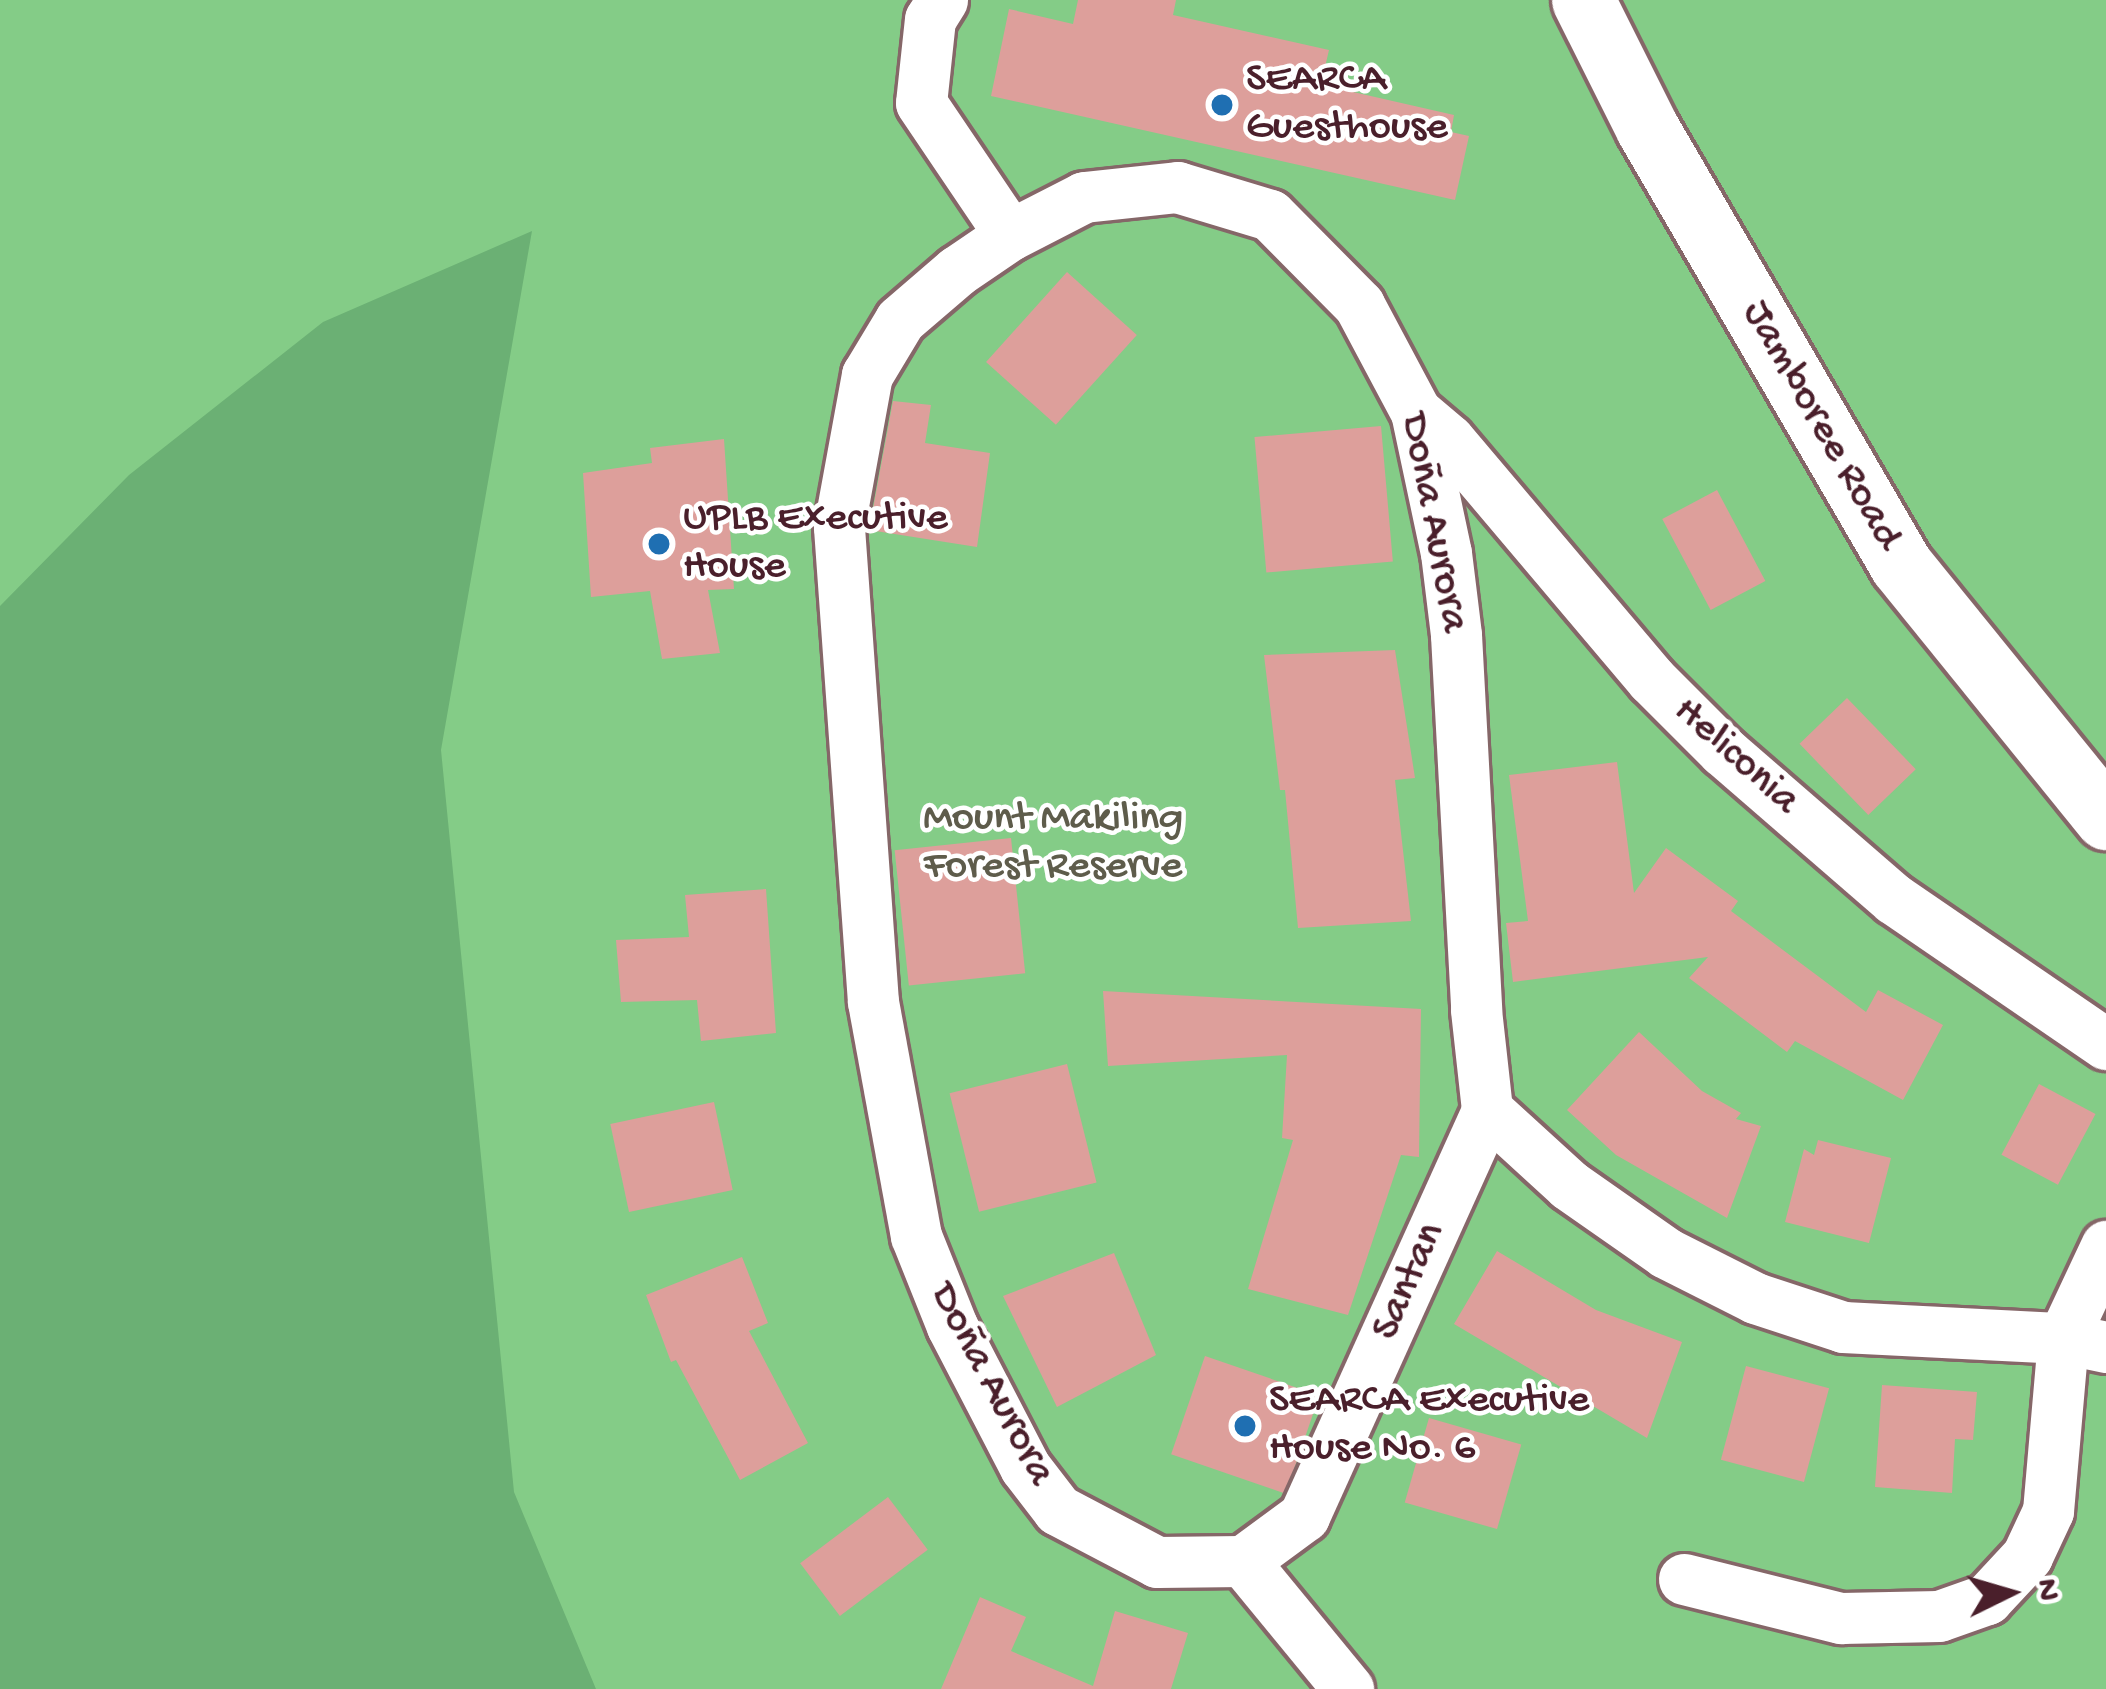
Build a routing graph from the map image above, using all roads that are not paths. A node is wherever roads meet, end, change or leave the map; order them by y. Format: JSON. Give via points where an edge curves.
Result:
{"nodes":[{"id":1,"x":942,"y":0,"type":"edge"},
{"id":2,"x":1583,"y":0,"type":"edge"},
{"id":3,"x":1010,"y":235,"type":"junction"},
{"id":4,"x":1416,"y":412,"type":"junction"},
{"id":5,"x":2106,"y":818,"type":"edge"},
{"id":6,"x":2106,"y":1044,"type":"edge"},
{"id":7,"x":1487,"y":1110,"type":"junction"},
{"id":8,"x":2106,"y":1246,"type":"edge"},
{"id":9,"x":2085,"y":1342,"type":"edge"},
{"id":10,"x":1243,"y":1561,"type":"junction"},
{"id":11,"x":1684,"y":1579,"type":"dead end"},
{"id":12,"x":1348,"y":1689,"type":"edge"}],
"edges":[{"from":1,"to":3,"type":"street","via":[[930,19],[921,104]]},
{"from":2,"to":5,"type":"main road","name":"Jamboree Road","via":[[1647,128],[1900,565]]},
{"from":3,"to":4,"type":"street","name":"Doña Aurora","via":[[1084,197],[1177,187],[1270,215],[1359,305]]},
{"from":3,"to":10,"type":"street","name":"Doña Aurora","via":[[900,320],[867,375],[839,527],[873,1002],[893,1118],[916,1236],[952,1326],[1024,1466],[1058,1510],[1157,1562]]},
{"from":4,"to":6,"type":"street","name":"Heliconia","via":[[1723,751],[1894,899]]},
{"from":4,"to":7,"type":"street","name":"Doña Aurora","via":[[1456,635]]},
{"from":7,"to":9,"type":"street","via":[[1569,1185],[1666,1253],[1755,1298],[1843,1327]]},
{"from":7,"to":10,"type":"street","name":"Santan","via":[[1304,1516]]},
{"from":8,"to":9,"type":"street"},
{"from":9,"to":11,"type":"street","via":[[2048,1511],[2027,1556],[1987,1599],[1939,1616],[1841,1618]]},
{"from":10,"to":12,"type":"street"}]}
